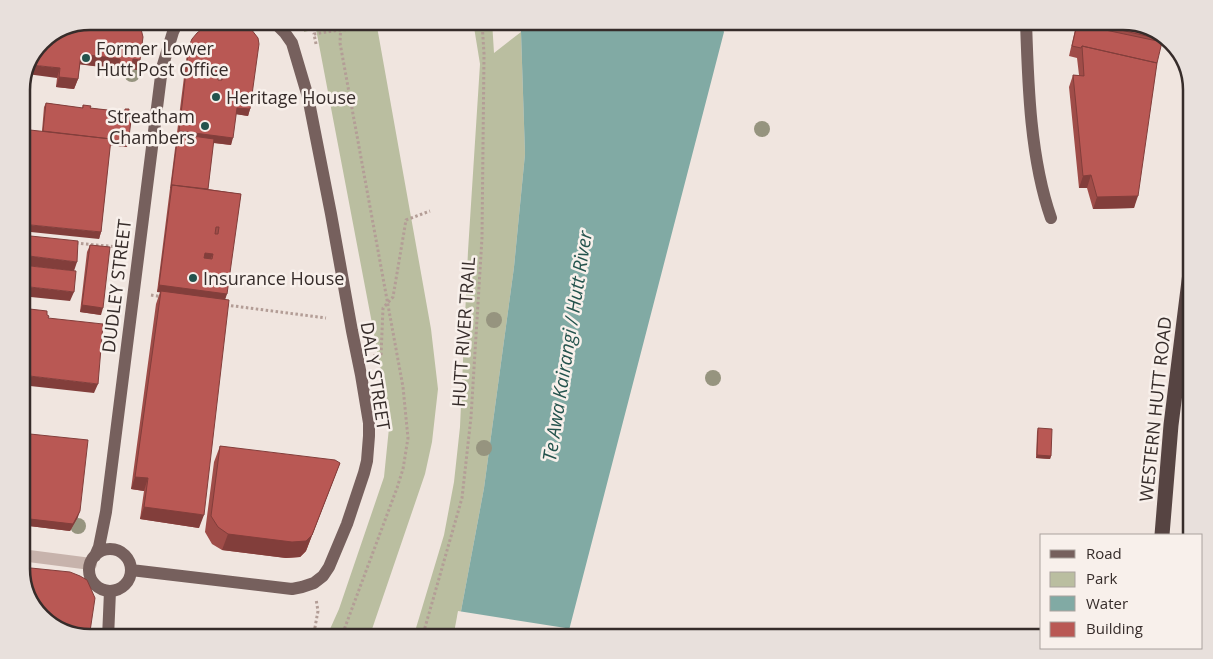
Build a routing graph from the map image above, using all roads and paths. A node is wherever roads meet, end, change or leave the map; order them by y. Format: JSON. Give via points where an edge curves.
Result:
{"nodes":[{"id":1,"x":174,"y":30,"type":"edge"},
{"id":2,"x":282,"y":30,"type":"edge"},
{"id":3,"x":340,"y":30,"type":"joint"},
{"id":4,"x":483,"y":30,"type":"edge"},
{"id":5,"x":1026,"y":30,"type":"edge"},
{"id":6,"x":316,"y":44,"type":"dead end"},
{"id":7,"x":430,"y":211,"type":"dead end"},
{"id":8,"x":1051,"y":218,"type":"dead end"},
{"id":9,"x":70,"y":242,"type":"edge"},
{"id":10,"x":118,"y":247,"type":"dead end"},
{"id":11,"x":151,"y":295,"type":"dead end"},
{"id":12,"x":170,"y":298,"type":"edge"},
{"id":13,"x":387,"y":303,"type":"junction"},
{"id":14,"x":219,"y":304,"type":"edge"},
{"id":15,"x":326,"y":318,"type":"dead end"},
{"id":16,"x":1183,"y":329,"type":"edge"},
{"id":17,"x":373,"y":348,"type":"dead end"},
{"id":18,"x":1162,"y":534,"type":"edge"},
{"id":19,"x":30,"y":556,"type":"edge"},
{"id":20,"x":93,"y":560,"type":"junction"},
{"id":21,"x":131,"y":570,"type":"junction"},
{"id":22,"x":110,"y":591,"type":"junction"},
{"id":23,"x":317,"y":619,"type":"dead end"},
{"id":24,"x":108,"y":629,"type":"edge"},
{"id":25,"x":315,"y":629,"type":"edge"},
{"id":26,"x":344,"y":629,"type":"edge"},
{"id":27,"x":425,"y":629,"type":"edge"}],
"edges":[{"from":1,"to":20,"type":"main road","name":"DUDLEY STREET","via":[[162,68],[106,512]]},
{"from":2,"to":21,"type":"main road","name":"DALY STREET","via":[[292,43],[310,106],[361,374],[369,423],[364,473],[329,567],[314,583],[302,588]]},
{"from":3,"to":6,"type":"path","via":[[314,34]]},
{"from":3,"to":13,"type":"path"},
{"from":4,"to":27,"type":"path","name":"HUTT RIVER TRAIL","via":[[482,238],[471,417],[462,498]]},
{"from":5,"to":8,"type":"main road","via":[[1035,148]]},
{"from":7,"to":13,"type":"path","via":[[406,220],[393,297]]},
{"from":9,"to":10,"type":"path"},
{"from":11,"to":12,"type":"path"},
{"from":13,"to":17,"type":"path","via":[[383,308],[381,356],[376,357]]},
{"from":13,"to":26,"type":"path","via":[[403,388],[408,438],[398,488]]},
{"from":14,"to":15,"type":"path"},
{"from":16,"to":18,"type":"highway","name":"WESTERN HUTT ROAD"},
{"from":19,"to":20,"type":"street"},
{"from":20,"to":21,"type":"main road","via":[[99,553],[116,550],[124,554]]},
{"from":20,"to":22,"type":"main road","via":[[90,574],[95,584]]},
{"from":21,"to":22,"type":"main road","via":[[125,585]]},
{"from":22,"to":24,"type":"main road"},
{"from":23,"to":25,"type":"path"}]}
